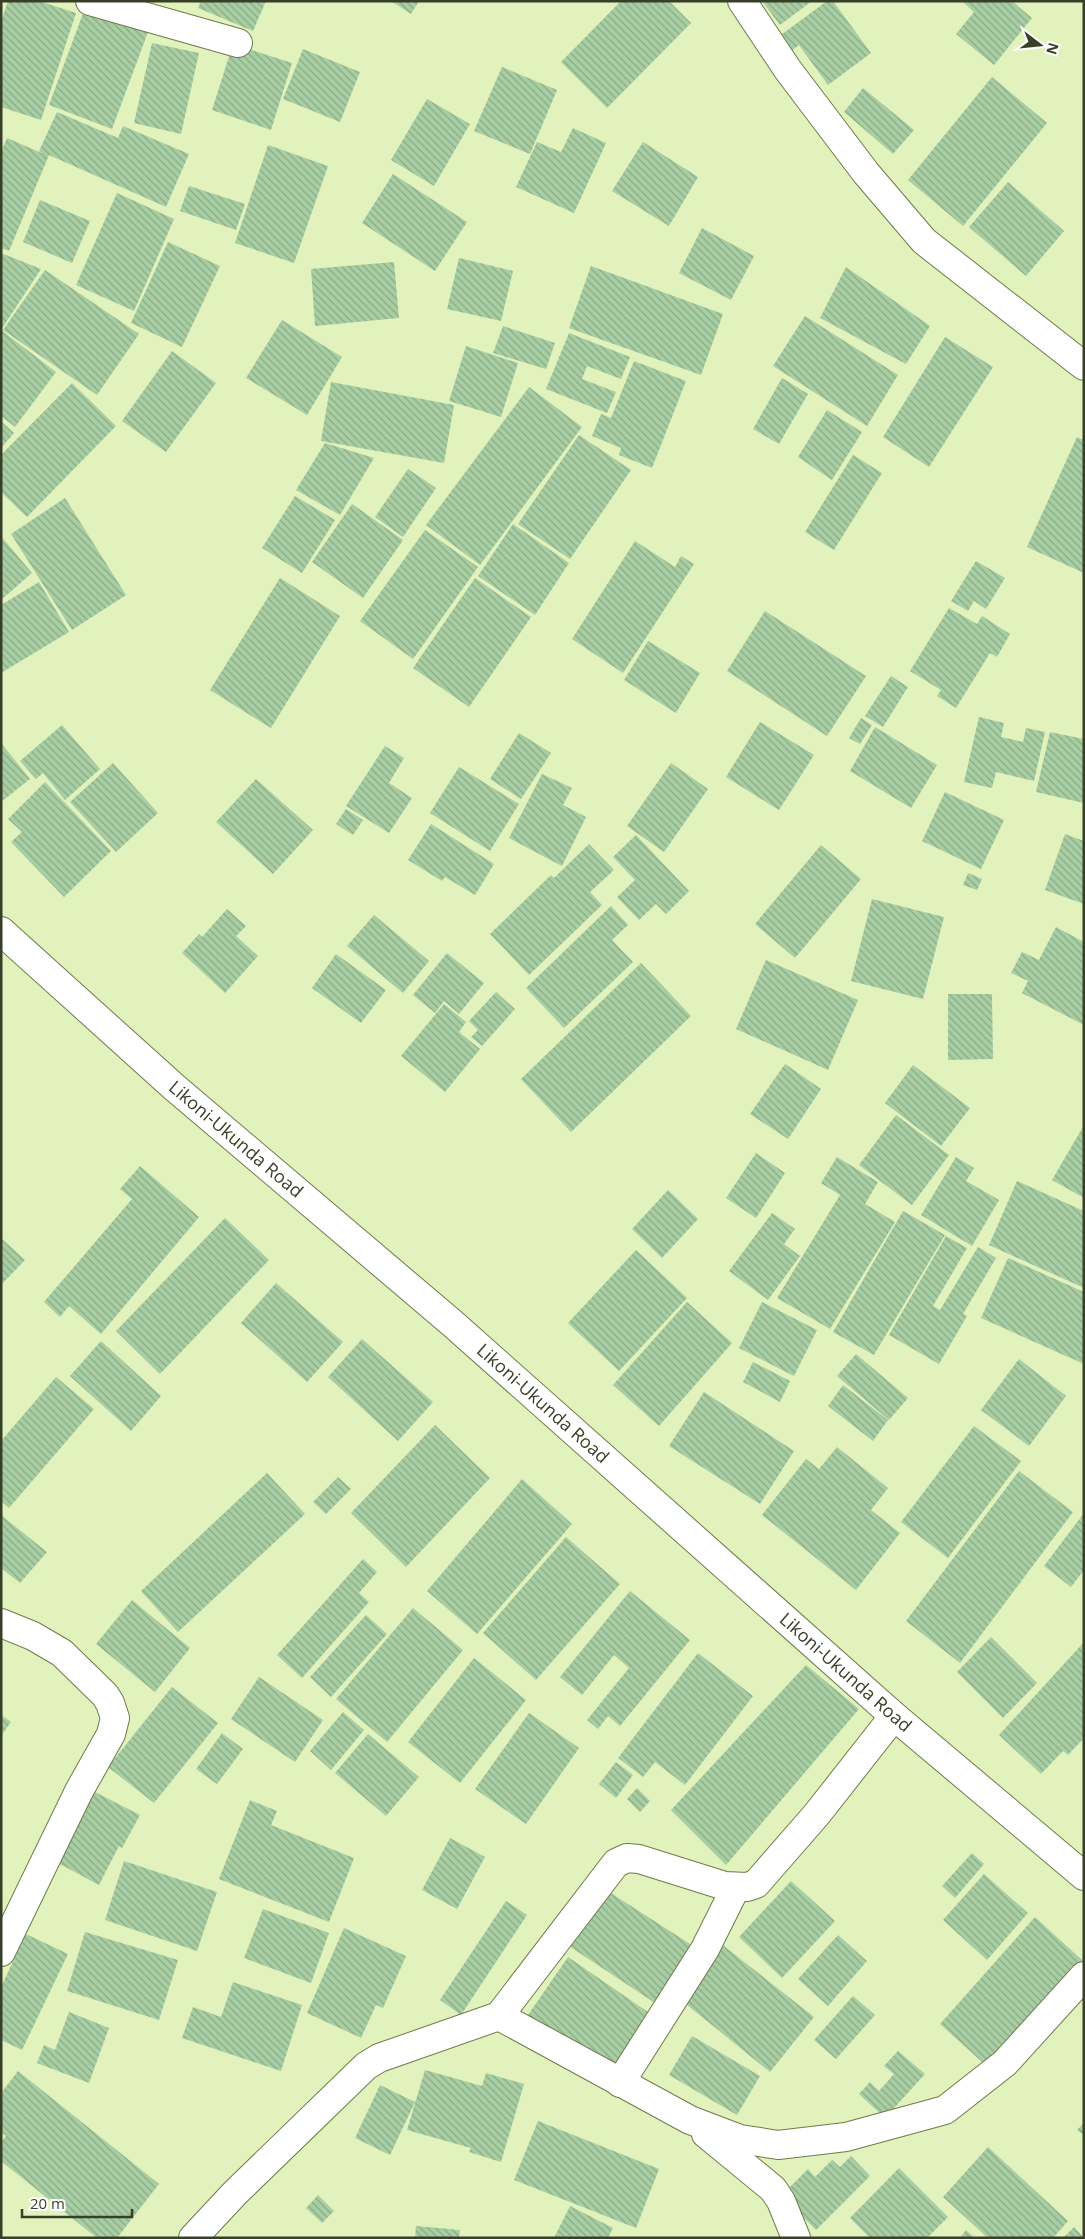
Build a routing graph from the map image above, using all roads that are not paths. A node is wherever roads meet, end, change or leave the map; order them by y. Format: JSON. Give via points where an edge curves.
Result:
{"nodes":[{"id":1,"x":90,"y":1,"type":"edge"},
{"id":2,"x":742,"y":1,"type":"edge"},
{"id":3,"x":238,"y":43,"type":"dead end"},
{"id":4,"x":1084,"y":366,"type":"edge"},
{"id":5,"x":1,"y":931,"type":"edge"},
{"id":6,"x":1,"y":1623,"type":"edge"},
{"id":7,"x":894,"y":1716,"type":"junction"},
{"id":8,"x":1084,"y":1876,"type":"edge"},
{"id":9,"x":736,"y":1887,"type":"junction"},
{"id":10,"x":1,"y":1952,"type":"edge"},
{"id":11,"x":1084,"y":1976,"type":"edge"},
{"id":12,"x":499,"y":2016,"type":"junction"},
{"id":13,"x":620,"y":2083,"type":"junction"},
{"id":14,"x":690,"y":2120,"type":"junction"},
{"id":15,"x":193,"y":2238,"type":"edge"},
{"id":16,"x":796,"y":2238,"type":"edge"}],
"edges":[{"from":1,"to":3,"type":"main road"},
{"from":2,"to":4,"type":"main road","via":[[788,70],[866,173],[924,241]]},
{"from":5,"to":7,"type":"main road","name":"Likoni-Ukunda Road","via":[[174,1087],[452,1323]]},
{"from":6,"to":10,"type":"main road","via":[[62,1653],[105,1695],[115,1718],[108,1742],[78,1791]]},
{"from":7,"to":8,"type":"main road","name":"Likoni-Ukunda Road"},
{"from":7,"to":9,"type":"main road","via":[[818,1814],[756,1884]]},
{"from":9,"to":12,"type":"main road","via":[[639,1859],[627,1858],[616,1863]]},
{"from":9,"to":13,"type":"main road","via":[[705,1949]]},
{"from":11,"to":14,"type":"main road","via":[[1005,2063],[945,2110],[846,2137],[778,2145],[740,2139]]},
{"from":12,"to":13,"type":"main road"},
{"from":12,"to":15,"type":"main road","via":[[379,2058],[366,2066]]},
{"from":13,"to":14,"type":"main road"},
{"from":14,"to":16,"type":"main road","via":[[773,2189]]}]}
